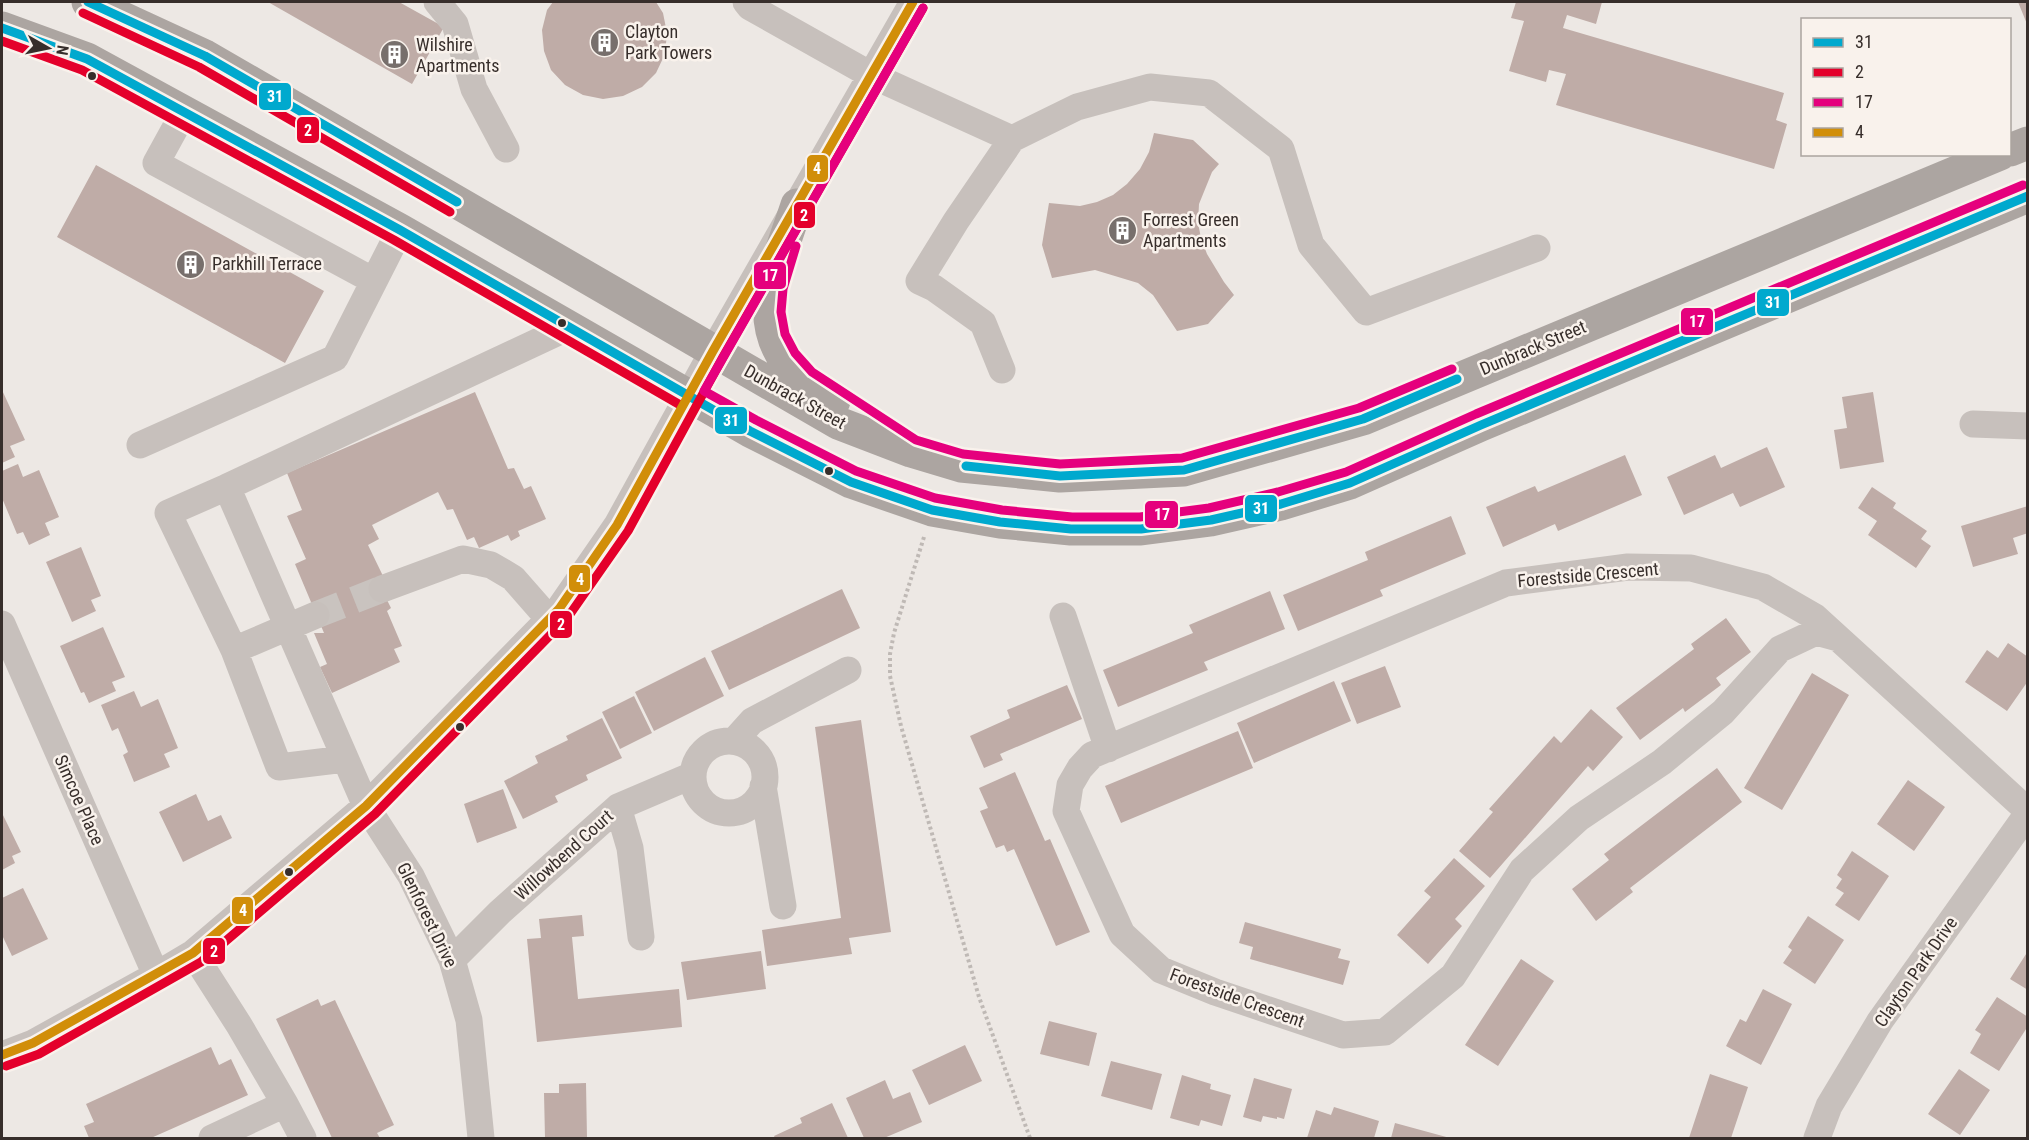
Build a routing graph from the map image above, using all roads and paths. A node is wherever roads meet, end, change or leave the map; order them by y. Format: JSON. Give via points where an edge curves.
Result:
{"nodes":[{"id":1,"x":88,"y":2,"type":"edge"},
{"id":2,"x":437,"y":2,"type":"edge"},
{"id":3,"x":746,"y":2,"type":"edge"},
{"id":4,"x":914,"y":2,"type":"edge"},
{"id":5,"x":2,"y":28,"type":"edge"},
{"id":6,"x":871,"y":75,"type":"junction"},
{"id":7,"x":184,"y":112,"type":"junction"},
{"id":8,"x":1012,"y":139,"type":"junction"},
{"id":9,"x":2028,"y":143,"type":"edge"},
{"id":10,"x":506,"y":149,"type":"dead end"},
{"id":11,"x":2011,"y":150,"type":"edge"},
{"id":12,"x":1995,"y":156,"type":"edge"},
{"id":13,"x":2028,"y":196,"type":"edge"},
{"id":14,"x":797,"y":205,"type":"junction"},
{"id":15,"x":400,"y":230,"type":"junction"},
{"id":16,"x":1537,"y":248,"type":"dead end"},
{"id":17,"x":374,"y":281,"type":"junction"},
{"id":18,"x":569,"y":327,"type":"junction"},
{"id":19,"x":713,"y":351,"type":"junction"},
{"id":20,"x":1002,"y":370,"type":"dead end"},
{"id":21,"x":688,"y":396,"type":"junction"},
{"id":22,"x":1973,"y":424,"type":"dead end"},
{"id":23,"x":2028,"y":426,"type":"edge"},
{"id":24,"x":140,"y":445,"type":"dead end"},
{"id":25,"x":911,"y":451,"type":"junction"},
{"id":26,"x":227,"y":487,"type":"junction"},
{"id":27,"x":932,"y":510,"type":"junction"},
{"id":28,"x":382,"y":589,"type":"tunnel mouth"},
{"id":29,"x":316,"y":615,"type":"tunnel mouth"},
{"id":30,"x":1063,"y":616,"type":"dead end"},
{"id":31,"x":549,"y":619,"type":"junction"},
{"id":32,"x":2,"y":624,"type":"edge"},
{"id":33,"x":288,"y":627,"type":"junction"},
{"id":34,"x":1838,"y":638,"type":"junction"},
{"id":35,"x":234,"y":650,"type":"junction"},
{"id":36,"x":848,"y":670,"type":"dead end"},
{"id":37,"x":734,"y":741,"type":"junction"},
{"id":38,"x":1108,"y":749,"type":"junction"},
{"id":39,"x":345,"y":759,"type":"junction"},
{"id":40,"x":693,"y":776,"type":"junction"},
{"id":41,"x":763,"y":786,"type":"junction"},
{"id":42,"x":366,"y":806,"type":"junction"},
{"id":43,"x":618,"y":807,"type":"junction"},
{"id":44,"x":2028,"y":812,"type":"edge"},
{"id":45,"x":783,"y":906,"type":"dead end"},
{"id":46,"x":641,"y":937,"type":"dead end"},
{"id":47,"x":193,"y":953,"type":"junction"},
{"id":48,"x":452,"y":960,"type":"junction"},
{"id":49,"x":156,"y":975,"type":"junction"},
{"id":50,"x":2,"y":1055,"type":"edge"},
{"id":51,"x":285,"y":1104,"type":"junction"},
{"id":52,"x":212,"y":1138,"type":"edge"},
{"id":53,"x":303,"y":1138,"type":"edge"},
{"id":54,"x":481,"y":1138,"type":"edge"},
{"id":55,"x":1030,"y":1138,"type":"edge"},
{"id":56,"x":1817,"y":1138,"type":"edge"}],
"edges":[{"from":1,"to":19,"type":"main road","name":"Dunbrack Street","via":[[205,56]]},
{"from":2,"to":10,"type":"street","via":[[455,24],[474,90]]},
{"from":3,"to":6,"type":"street"},
{"from":4,"to":6,"type":"street"},
{"from":5,"to":7,"type":"main road","via":[[87,59]]},
{"from":6,"to":8,"type":"street"},
{"from":6,"to":14,"type":"street"},
{"from":7,"to":15,"type":"main road"},
{"from":7,"to":17,"type":"street","via":[[156,163]]},
{"from":8,"to":16,"type":"street","via":[[1077,107],[1150,87],[1209,93],[1281,149],[1311,245],[1366,312]]},
{"from":8,"to":20,"type":"street","via":[[919,281],[983,322]]},
{"from":9,"to":11,"type":"main road"},
{"from":12,"to":25,"type":"main road","name":"Dunbrack Street","via":[[1362,419],[1184,470],[1059,476],[961,466]]},
{"from":13,"to":27,"type":"main road","via":[[1350,483],[1281,504],[1141,530],[1071,530]]},
{"from":14,"to":19,"type":"street"},
{"from":14,"to":25,"type":"main road","via":[[771,287],[769,313],[774,338],[785,360],[804,381]]},
{"from":15,"to":17,"type":"street"},
{"from":15,"to":18,"type":"main road"},
{"from":17,"to":24,"type":"street","via":[[335,358]]},
{"from":18,"to":21,"type":"main road"},
{"from":18,"to":26,"type":"street"},
{"from":19,"to":21,"type":"street"},
{"from":19,"to":25,"type":"main road","name":"Dunbrack Street","via":[[838,423]]},
{"from":21,"to":27,"type":"main road","via":[[851,482]]},
{"from":21,"to":31,"type":"street","via":[[617,525],[560,609]]},
{"from":22,"to":23,"type":"street"},
{"from":26,"to":33,"type":"street","name":"Glenforest Drive"},
{"from":26,"to":35,"type":"street","via":[[168,513]]},
{"from":27,"to":55,"type":"path","via":[[894,633],[890,675],[979,997]]},
{"from":28,"to":31,"type":"street","via":[[463,559],[491,565],[513,578]]},
{"from":29,"to":33,"type":"street"},
{"from":30,"to":38,"type":"street"},
{"from":31,"to":42,"type":"street"},
{"from":32,"to":49,"type":"street","name":"Simcoe Place"},
{"from":33,"to":35,"type":"street"},
{"from":33,"to":39,"type":"street","name":"Glenforest Drive"},
{"from":34,"to":38,"type":"street","name":"Forestside Crescent","via":[[1815,617],[1762,587],[1691,568],[1628,567],[1506,583]]},
{"from":34,"to":38,"type":"street","name":"Forestside Crescent","via":[[1816,632],[1780,649],[1723,712],[1662,762],[1579,818],[1522,870],[1453,976],[1385,1032],[1343,1035],[1215,993],[1161,970],[1122,934],[1066,811],[1070,785],[1080,768],[1092,755]]},
{"from":34,"to":44,"type":"street","name":"Forestside Crescent"},
{"from":35,"to":39,"type":"street","via":[[279,767]]},
{"from":36,"to":37,"type":"street","via":[[752,721]]},
{"from":37,"to":40,"type":"street","via":[[711,746],[699,759]]},
{"from":37,"to":41,"type":"street","via":[[746,745],[762,763]]},
{"from":39,"to":42,"type":"street","name":"Glenforest Drive"},
{"from":40,"to":41,"type":"street","via":[[700,798],[717,811],[729,813],[751,805]]},
{"from":40,"to":43,"type":"street","name":"Willowbend Court"},
{"from":41,"to":45,"type":"street"},
{"from":42,"to":47,"type":"street"},
{"from":42,"to":48,"type":"street","name":"Glenforest Drive","via":[[411,876]]},
{"from":43,"to":46,"type":"street","via":[[630,848]]},
{"from":43,"to":48,"type":"street","name":"Willowbend Court"},
{"from":44,"to":56,"type":"street","name":"Clayton Park Drive","via":[[1880,1021],[1829,1106]]},
{"from":47,"to":49,"type":"street"},
{"from":47,"to":51,"type":"street","via":[[240,1024]]},
{"from":48,"to":54,"type":"street","name":"Glenforest Drive","via":[[468,1020]]},
{"from":49,"to":50,"type":"street","via":[[33,1043]]},
{"from":51,"to":52,"type":"street"},
{"from":51,"to":53,"type":"street"}]}
